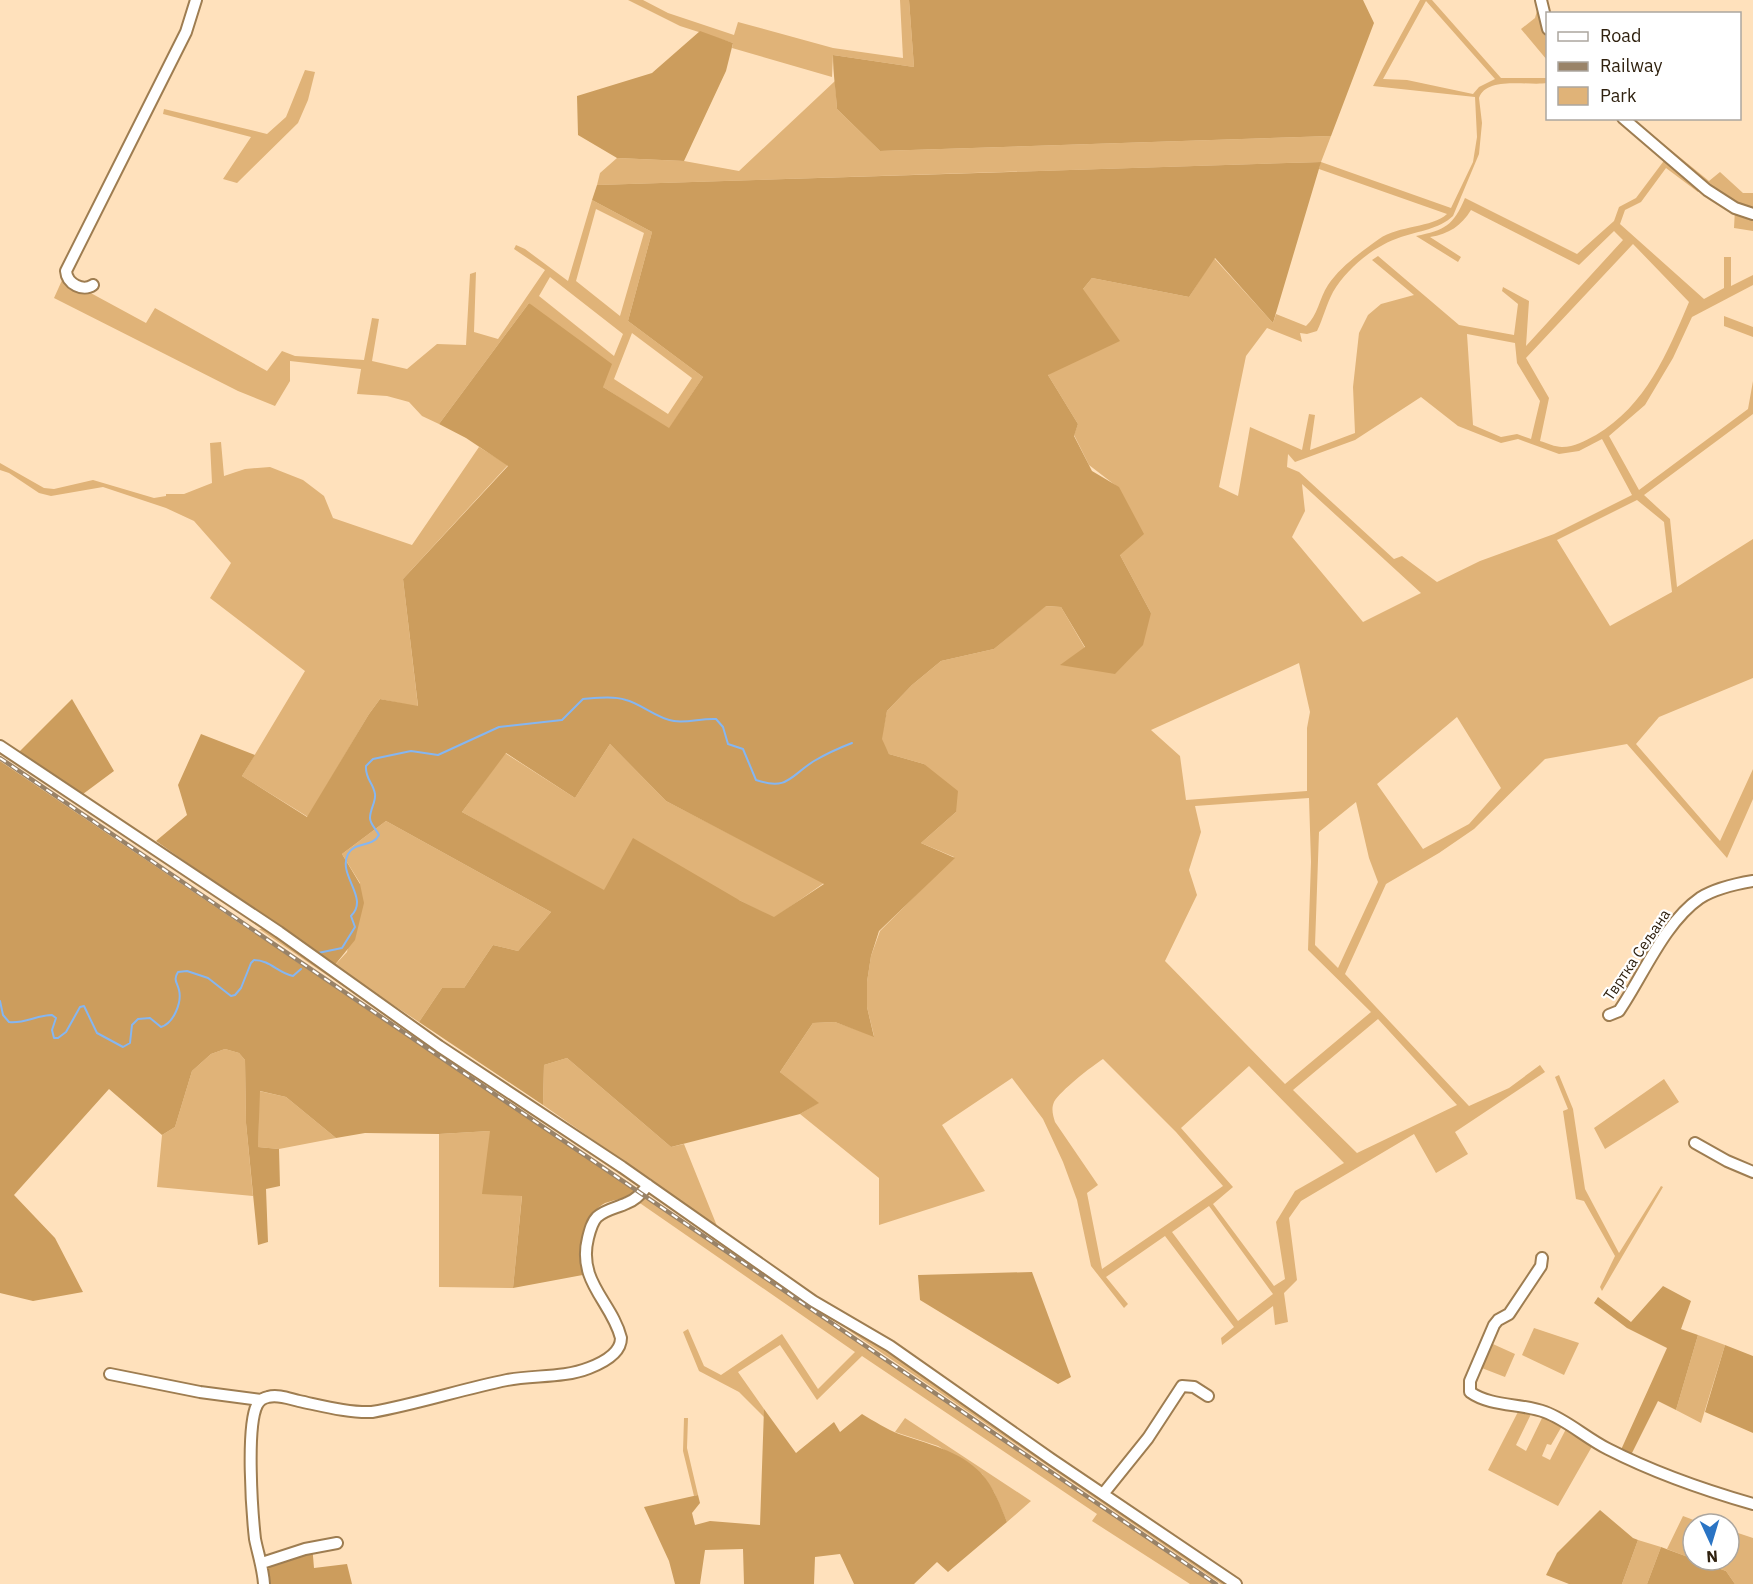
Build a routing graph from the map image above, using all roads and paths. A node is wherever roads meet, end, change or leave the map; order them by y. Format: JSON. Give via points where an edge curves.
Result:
{"nodes":[{"id":1,"x":196,"y":0,"type":"edge"},
{"id":2,"x":1541,"y":0,"type":"edge"},
{"id":3,"x":1546,"y":20,"type":"edge"},
{"id":4,"x":1625,"y":120,"type":"edge"},
{"id":5,"x":1753,"y":214,"type":"edge"},
{"id":6,"x":93,"y":285,"type":"dead end"},
{"id":7,"x":0,"y":746,"type":"edge"},
{"id":8,"x":1753,"y":881,"type":"edge"},
{"id":9,"x":1609,"y":1015,"type":"dead end"},
{"id":10,"x":1695,"y":1143,"type":"dead end"},
{"id":11,"x":1753,"y":1172,"type":"edge"},
{"id":12,"x":648,"y":1185,"type":"junction"},
{"id":13,"x":1542,"y":1258,"type":"dead end"},
{"id":14,"x":110,"y":1374,"type":"dead end"},
{"id":15,"x":1208,"y":1396,"type":"dead end"},
{"id":16,"x":261,"y":1400,"type":"junction"},
{"id":17,"x":1103,"y":1494,"type":"junction"},
{"id":18,"x":1753,"y":1504,"type":"edge"},
{"id":19,"x":338,"y":1543,"type":"dead end"},
{"id":20,"x":261,"y":1563,"type":"junction"},
{"id":21,"x":264,"y":1584,"type":"edge"},
{"id":22,"x":1236,"y":1584,"type":"edge"}],
"edges":[{"from":1,"to":6,"type":"street","via":[[186,32],[66,272],[70,282],[81,287]]},
{"from":2,"to":3,"type":"street"},
{"from":4,"to":5,"type":"street","via":[[1707,190],[1735,208]]},
{"from":7,"to":12,"type":"street"},
{"from":8,"to":9,"type":"street","name":"Твртка Сељана","via":[[1710,893],[1688,910],[1662,942],[1619,1011]]},
{"from":10,"to":11,"type":"street"},
{"from":12,"to":16,"type":"street","via":[[635,1200],[595,1219],[585,1248],[594,1287],[621,1338],[616,1352],[599,1364],[576,1372],[510,1380],[372,1412],[282,1397]]},
{"from":12,"to":17,"type":"street","via":[[813,1301],[890,1346]]},
{"from":13,"to":18,"type":"street","via":[[1541,1266],[1509,1314],[1494,1325],[1470,1381],[1470,1392],[1487,1400],[1546,1413],[1610,1450]]},
{"from":14,"to":16,"type":"street"},
{"from":15,"to":17,"type":"street","via":[[1194,1387],[1182,1386],[1148,1438]]},
{"from":16,"to":20,"type":"street","via":[[255,1410],[251,1446],[254,1528]]},
{"from":17,"to":22,"type":"street"},
{"from":19,"to":20,"type":"street"},
{"from":20,"to":21,"type":"street"}]}
